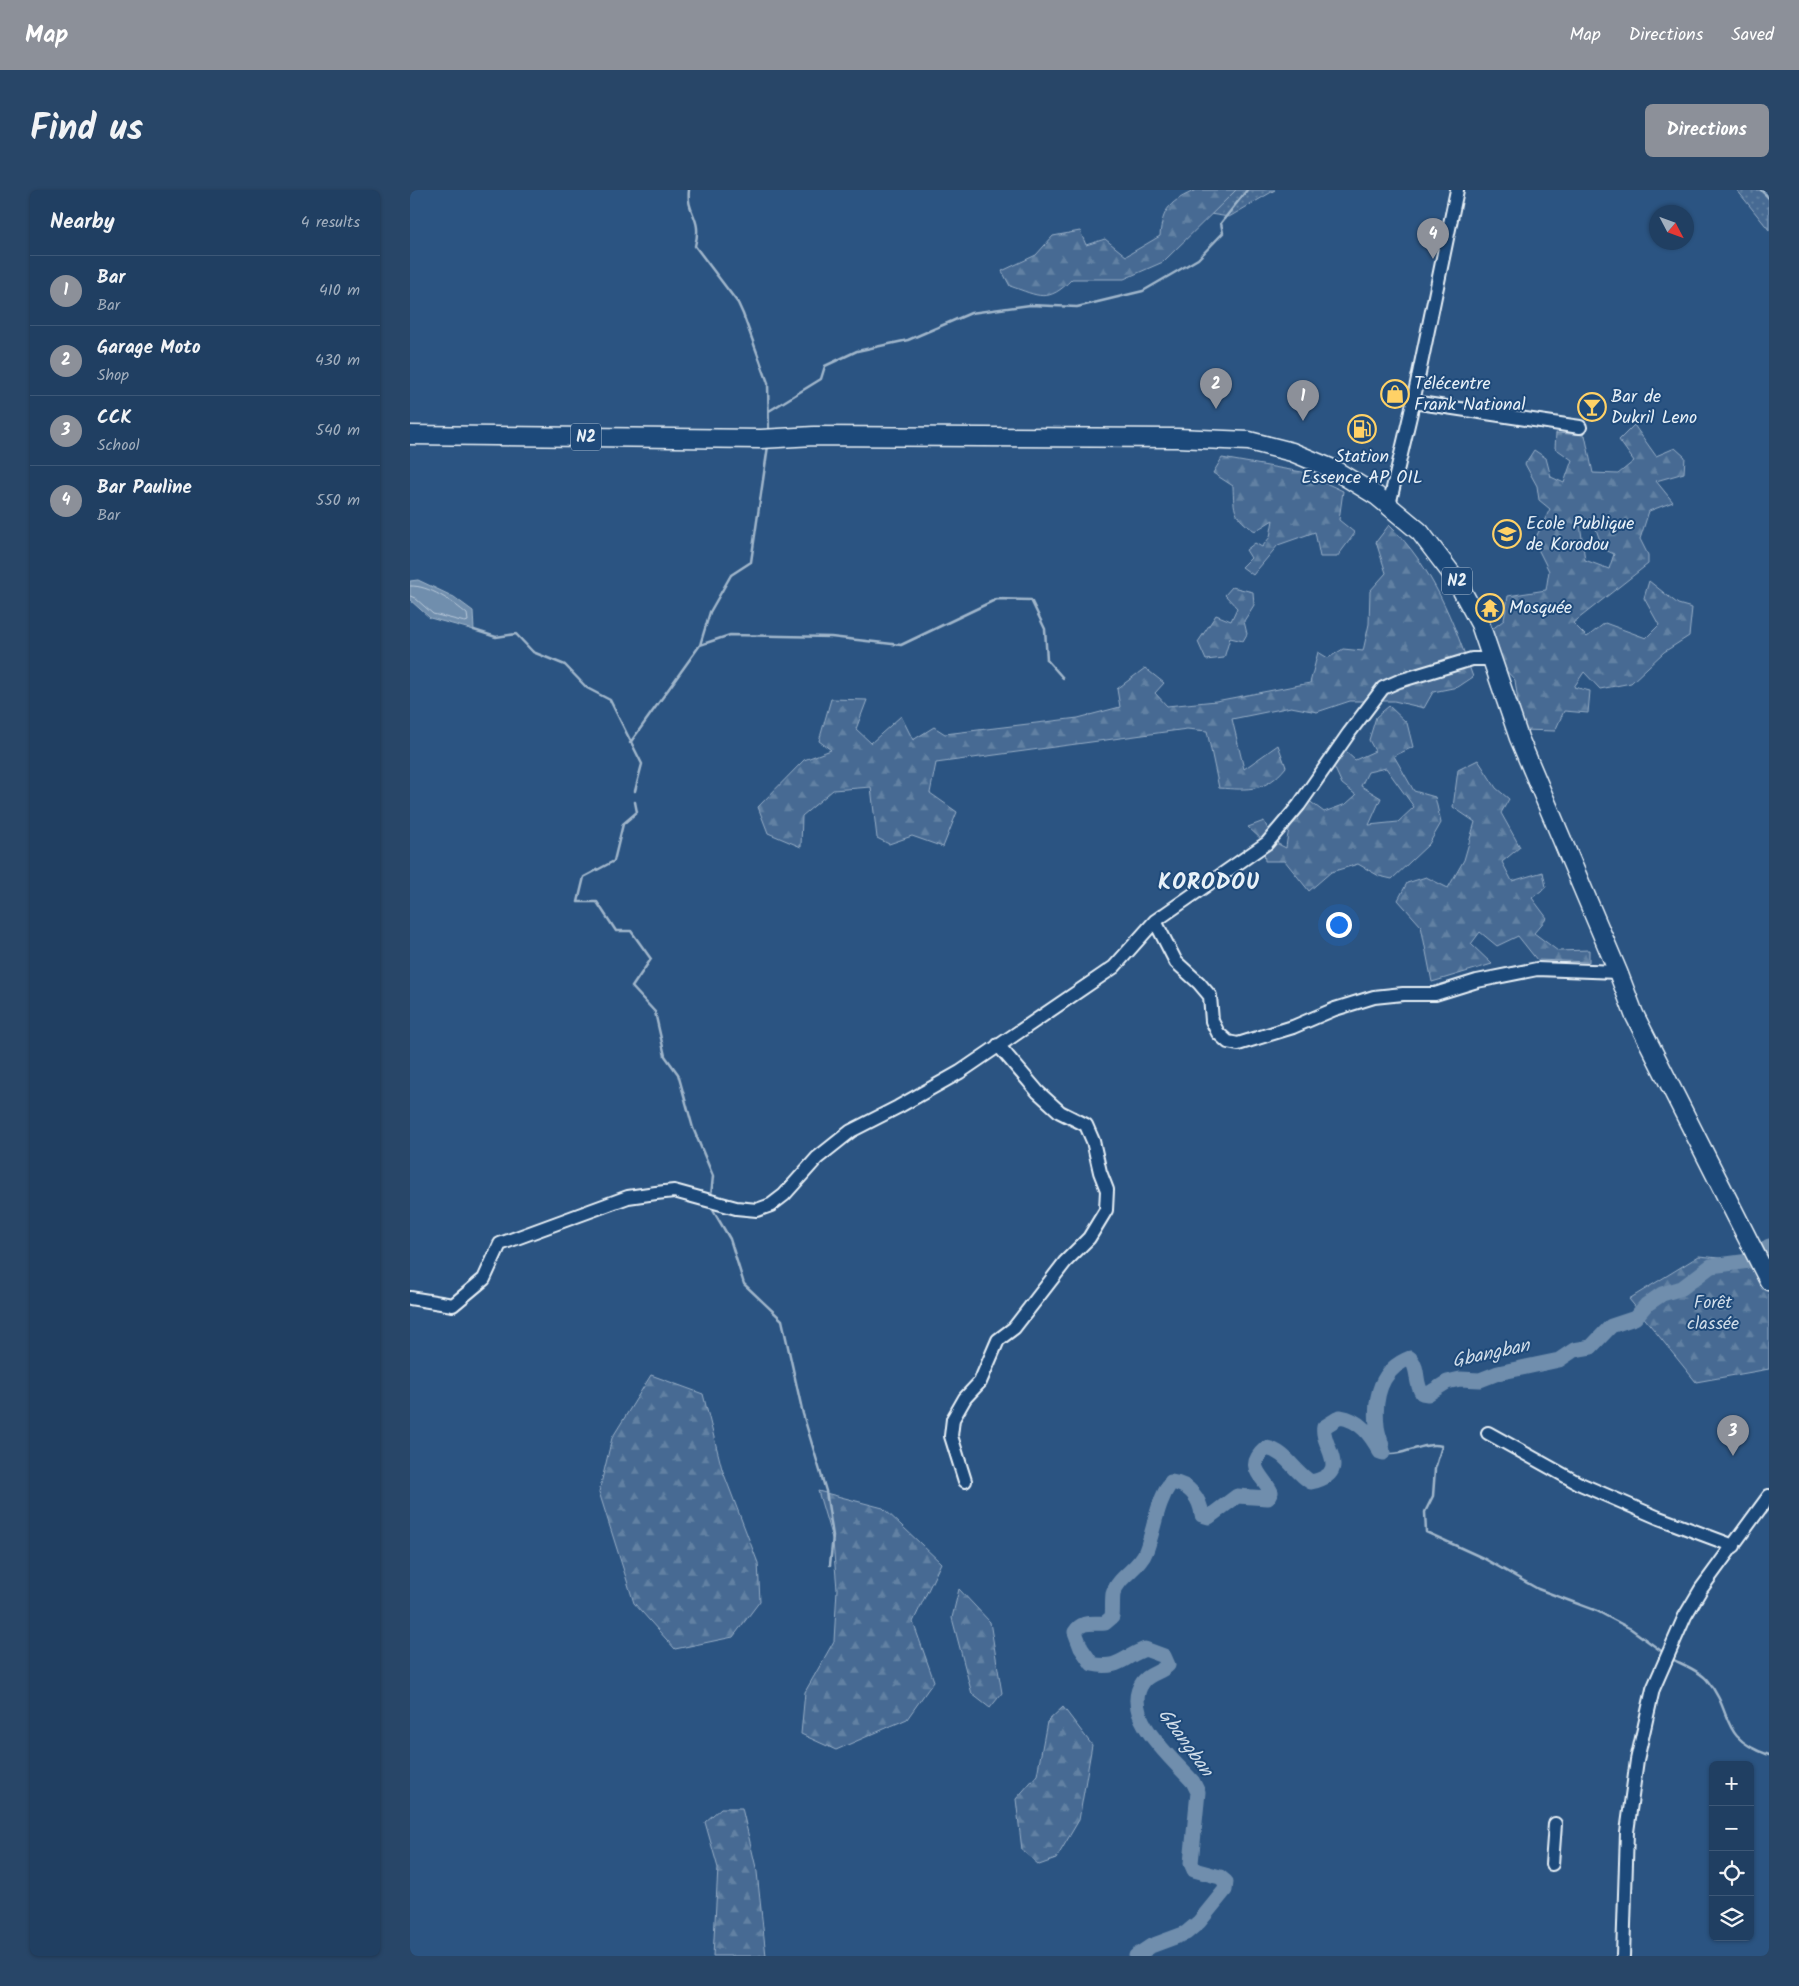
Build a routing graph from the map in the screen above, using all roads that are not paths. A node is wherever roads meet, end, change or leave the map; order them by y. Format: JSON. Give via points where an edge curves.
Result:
{"nodes":[{"id":1,"x":1456,"y":190,"type":"edge"},
{"id":2,"x":1412,"y":402,"type":"junction"},
{"id":3,"x":1580,"y":428,"type":"dead end"},
{"id":4,"x":410,"y":436,"type":"edge"},
{"id":5,"x":1389,"y":505,"type":"junction"},
{"id":6,"x":1492,"y":659,"type":"junction"},
{"id":7,"x":1155,"y":921,"type":"junction"},
{"id":8,"x":1618,"y":972,"type":"junction"},
{"id":9,"x":998,"y":1045,"type":"junction"},
{"id":10,"x":1766,"y":1274,"type":"edge"},
{"id":11,"x":410,"y":1298,"type":"edge"},
{"id":12,"x":1488,"y":1433,"type":"dead end"},
{"id":13,"x":965,"y":1481,"type":"dead end"},
{"id":14,"x":1769,"y":1496,"type":"edge"},
{"id":15,"x":1734,"y":1546,"type":"junction"},
{"id":16,"x":1555,"y":1824,"type":"dead end"},
{"id":17,"x":1552,"y":1864,"type":"dead end"},
{"id":18,"x":1623,"y":1956,"type":"edge"}],
"edges":[{"from":1,"to":2,"type":"street"},
{"from":2,"to":3,"type":"street"},
{"from":2,"to":5,"type":"street"},
{"from":4,"to":5,"type":"highway","number":"N2","via":[[1177,438],[1249,441],[1292,452],[1332,469]]},
{"from":5,"to":6,"type":"highway","number":"N2","via":[[1420,532],[1455,578],[1480,624]]},
{"from":6,"to":7,"type":"street","via":[[1472,659],[1383,688],[1300,805],[1267,843]]},
{"from":6,"to":8,"type":"highway","number":"N2","via":[[1519,738]]},
{"from":7,"to":8,"type":"street","via":[[1176,962],[1210,996],[1212,1021],[1218,1033],[1228,1042],[1238,1044],[1374,997],[1435,994],[1477,981],[1537,969]]},
{"from":7,"to":9,"type":"street","via":[[1114,967]]},
{"from":8,"to":10,"type":"highway","number":"N2","via":[[1634,1014]]},
{"from":9,"to":11,"type":"street","via":[[960,1072],[851,1131],[817,1158],[771,1205],[757,1210],[736,1208],[674,1191],[628,1197],[500,1244],[484,1279],[453,1305]]},
{"from":9,"to":13,"type":"street","via":[[1038,1092],[1060,1112],[1086,1125],[1107,1190],[1106,1210],[1089,1238],[1065,1262],[1014,1328],[998,1340],[980,1382],[953,1419],[951,1436]]},
{"from":12,"to":15,"type":"street","via":[[1578,1483]]},
{"from":14,"to":15,"type":"street"},
{"from":15,"to":18,"type":"street","via":[[1689,1609],[1654,1689],[1637,1760],[1627,1832]]},
{"from":16,"to":17,"type":"street"}]}
